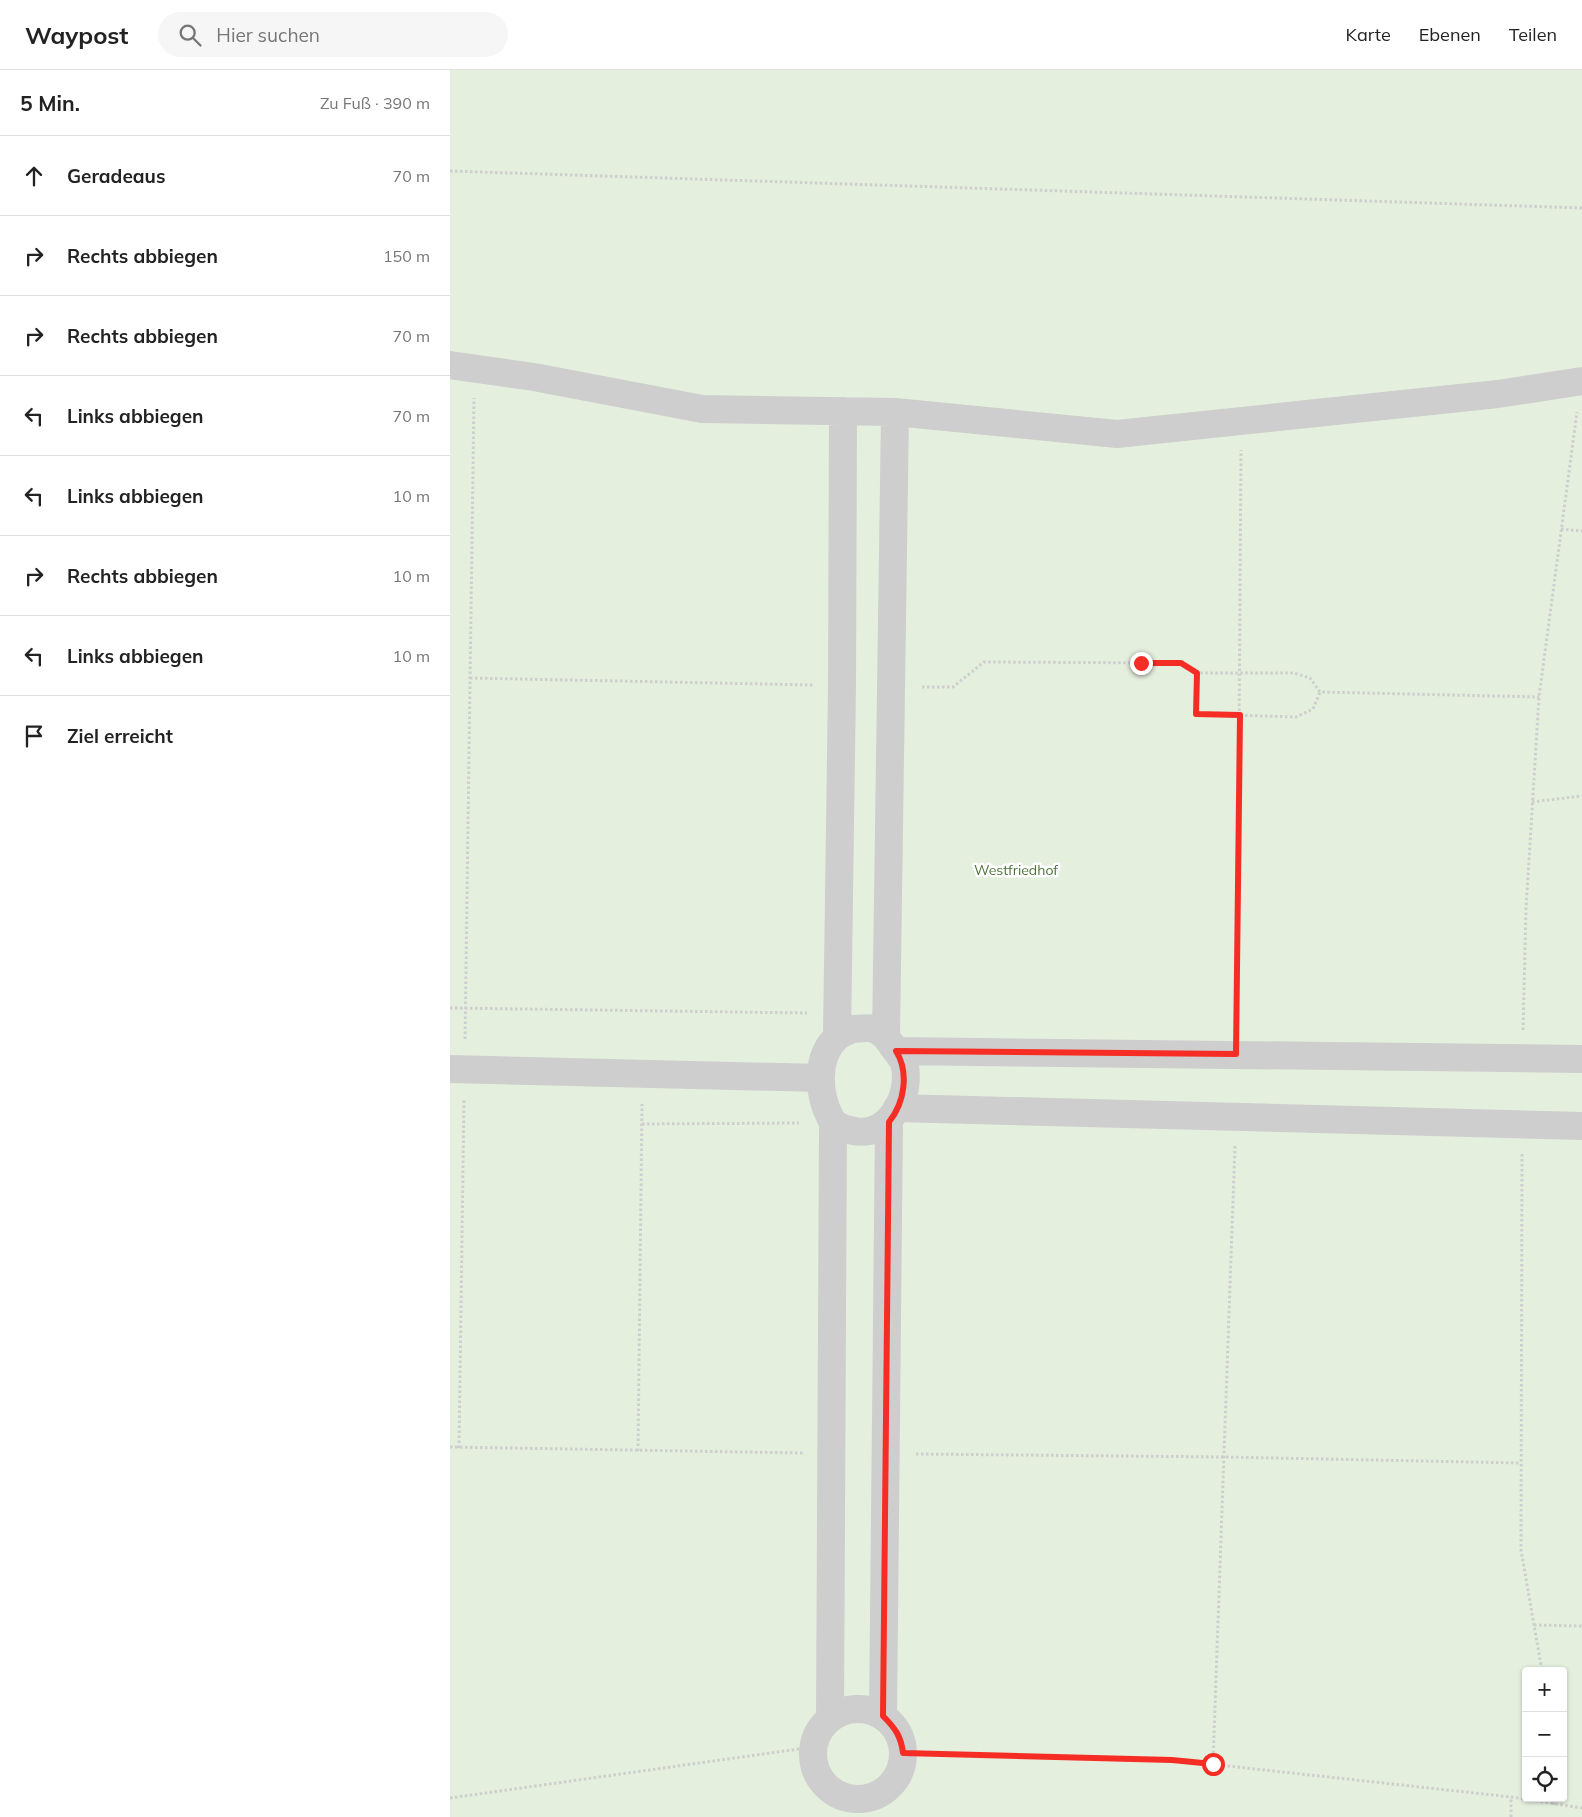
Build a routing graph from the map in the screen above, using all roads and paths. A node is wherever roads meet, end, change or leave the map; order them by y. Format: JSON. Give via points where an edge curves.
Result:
{"nodes":[{"id":1,"x":450,"y":171,"type":"edge"},
{"id":2,"x":1582,"y":208,"type":"edge"},
{"id":3,"x":462,"y":367,"type":"edge"},
{"id":4,"x":1581,"y":381,"type":"edge"},
{"id":5,"x":843,"y":411,"type":"junction"},
{"id":6,"x":895,"y":412,"type":"junction"},
{"id":7,"x":1241,"y":422,"type":"junction"},
{"id":8,"x":1561,"y":529,"type":"junction"},
{"id":9,"x":1582,"y":531,"type":"edge"},
{"id":10,"x":1241,"y":672,"type":"junction"},
{"id":11,"x":1197,"y":673,"type":"junction"},
{"id":12,"x":470,"y":678,"type":"junction"},
{"id":13,"x":842,"y":686,"type":"junction"},
{"id":14,"x":953,"y":687,"type":"dead end"},
{"id":15,"x":1320,"y":692,"type":"junction"},
{"id":16,"x":1539,"y":697,"type":"junction"},
{"id":17,"x":1240,"y":715,"type":"junction"},
{"id":18,"x":1582,"y":796,"type":"edge"},
{"id":19,"x":1532,"y":802,"type":"junction"},
{"id":20,"x":450,"y":1008,"type":"edge"},
{"id":21,"x":465,"y":1008,"type":"junction"},
{"id":22,"x":838,"y":1025,"type":"junction"},
{"id":23,"x":891,"y":1044,"type":"junction"},
{"id":24,"x":1236,"y":1054,"type":"junction"},
{"id":25,"x":1522,"y":1058,"type":"junction"},
{"id":26,"x":1582,"y":1059,"type":"edge"},
{"id":27,"x":457,"y":1069,"type":"edge"},
{"id":28,"x":642,"y":1073,"type":"junction"},
{"id":29,"x":820,"y":1078,"type":"junction"},
{"id":30,"x":893,"y":1115,"type":"junction"},
{"id":31,"x":1236,"y":1117,"type":"junction"},
{"id":32,"x":833,"y":1123,"type":"junction"},
{"id":33,"x":642,"y":1124,"type":"junction"},
{"id":34,"x":1522,"y":1126,"type":"junction"},
{"id":35,"x":1582,"y":1126,"type":"edge"},
{"id":36,"x":450,"y":1447,"type":"edge"},
{"id":37,"x":459,"y":1448,"type":"junction"},
{"id":38,"x":638,"y":1451,"type":"junction"},
{"id":39,"x":832,"y":1453,"type":"junction"},
{"id":40,"x":885,"y":1454,"type":"junction"},
{"id":41,"x":1224,"y":1457,"type":"junction"},
{"id":42,"x":1521,"y":1463,"type":"junction"},
{"id":43,"x":1534,"y":1625,"type":"junction"},
{"id":44,"x":1582,"y":1626,"type":"edge"},
{"id":45,"x":1541,"y":1667,"type":"edge"},
{"id":46,"x":883,"y":1716,"type":"junction"},
{"id":47,"x":830,"y":1718,"type":"junction"},
{"id":48,"x":813,"y":1746,"type":"junction"},
{"id":49,"x":903,"y":1753,"type":"junction"},
{"id":50,"x":1213,"y":1764,"type":"junction"},
{"id":51,"x":1511,"y":1797,"type":"junction"},
{"id":52,"x":450,"y":1798,"type":"edge"},
{"id":53,"x":1554,"y":1802,"type":"edge"},
{"id":54,"x":1554,"y":1805,"type":"junction"},
{"id":55,"x":858,"y":1808,"type":"edge"},
{"id":56,"x":1582,"y":1808,"type":"edge"},
{"id":57,"x":1511,"y":1817,"type":"edge"}],
"edges":[{"from":1,"to":2,"type":"path"},
{"from":3,"to":5,"type":"street","via":[[702,409]]},
{"from":3,"to":12,"type":"path"},
{"from":4,"to":7,"type":"street","via":[[1498,394]]},
{"from":4,"to":8,"type":"path"},
{"from":5,"to":6,"type":"street"},
{"from":5,"to":13,"type":"street"},
{"from":6,"to":7,"type":"street","via":[[1116,434]]},
{"from":6,"to":23,"type":"street"},
{"from":7,"to":10,"type":"path"},
{"from":8,"to":9,"type":"path"},
{"from":8,"to":16,"type":"path"},
{"from":10,"to":11,"type":"path"},
{"from":10,"to":15,"type":"path","via":[[1294,673],[1310,678]]},
{"from":10,"to":17,"type":"path"},
{"from":11,"to":14,"type":"path","via":[[1181,663],[984,662]]},
{"from":11,"to":17,"type":"path","via":[[1196,714]]},
{"from":12,"to":13,"type":"path"},
{"from":12,"to":21,"type":"path"},
{"from":13,"to":22,"type":"street"},
{"from":15,"to":16,"type":"path"},
{"from":15,"to":17,"type":"path","via":[[1313,709],[1296,717]]},
{"from":16,"to":19,"type":"path"},
{"from":17,"to":24,"type":"path"},
{"from":18,"to":19,"type":"path"},
{"from":19,"to":25,"type":"path"},
{"from":20,"to":21,"type":"path"},
{"from":21,"to":22,"type":"path"},
{"from":21,"to":27,"type":"path"},
{"from":22,"to":23,"type":"street","via":[[851,1030],[873,1029]]},
{"from":22,"to":29,"type":"street","via":[[824,1057]]},
{"from":23,"to":24,"type":"street"},
{"from":23,"to":30,"type":"street","via":[[904,1063],[904,1080]]},
{"from":24,"to":25,"type":"street"},
{"from":25,"to":26,"type":"street"},
{"from":27,"to":28,"type":"street"},
{"from":27,"to":37,"type":"path"},
{"from":28,"to":29,"type":"street"},
{"from":28,"to":33,"type":"path"},
{"from":29,"to":32,"type":"street","via":[[826,1109]]},
{"from":30,"to":31,"type":"street"},
{"from":30,"to":32,"type":"street","via":[[866,1134]]},
{"from":30,"to":40,"type":"street"},
{"from":31,"to":34,"type":"street"},
{"from":31,"to":41,"type":"path"},
{"from":32,"to":33,"type":"path"},
{"from":32,"to":39,"type":"street"},
{"from":33,"to":38,"type":"path"},
{"from":34,"to":35,"type":"street"},
{"from":34,"to":42,"type":"path"},
{"from":36,"to":37,"type":"path"},
{"from":37,"to":38,"type":"path"},
{"from":38,"to":39,"type":"path"},
{"from":39,"to":47,"type":"street"},
{"from":40,"to":41,"type":"path"},
{"from":40,"to":46,"type":"street"},
{"from":41,"to":42,"type":"path"},
{"from":41,"to":50,"type":"path"},
{"from":42,"to":43,"type":"path","via":[[1521,1550]]},
{"from":43,"to":44,"type":"path"},
{"from":43,"to":45,"type":"path"},
{"from":46,"to":47,"type":"street","via":[[860,1709],[844,1710]]},
{"from":46,"to":49,"type":"street","via":[[895,1728]]},
{"from":47,"to":48,"type":"street","via":[[818,1732]]},
{"from":48,"to":52,"type":"path"},
{"from":48,"to":55,"type":"street","via":[[813,1762],[821,1781]]},
{"from":49,"to":50,"type":"path","via":[[1172,1760]]},
{"from":49,"to":55,"type":"street","via":[[901,1768],[893,1782]]},
{"from":50,"to":51,"type":"path"},
{"from":51,"to":54,"type":"path"},
{"from":51,"to":57,"type":"path"},
{"from":53,"to":54,"type":"path"},
{"from":54,"to":56,"type":"path"}]}
